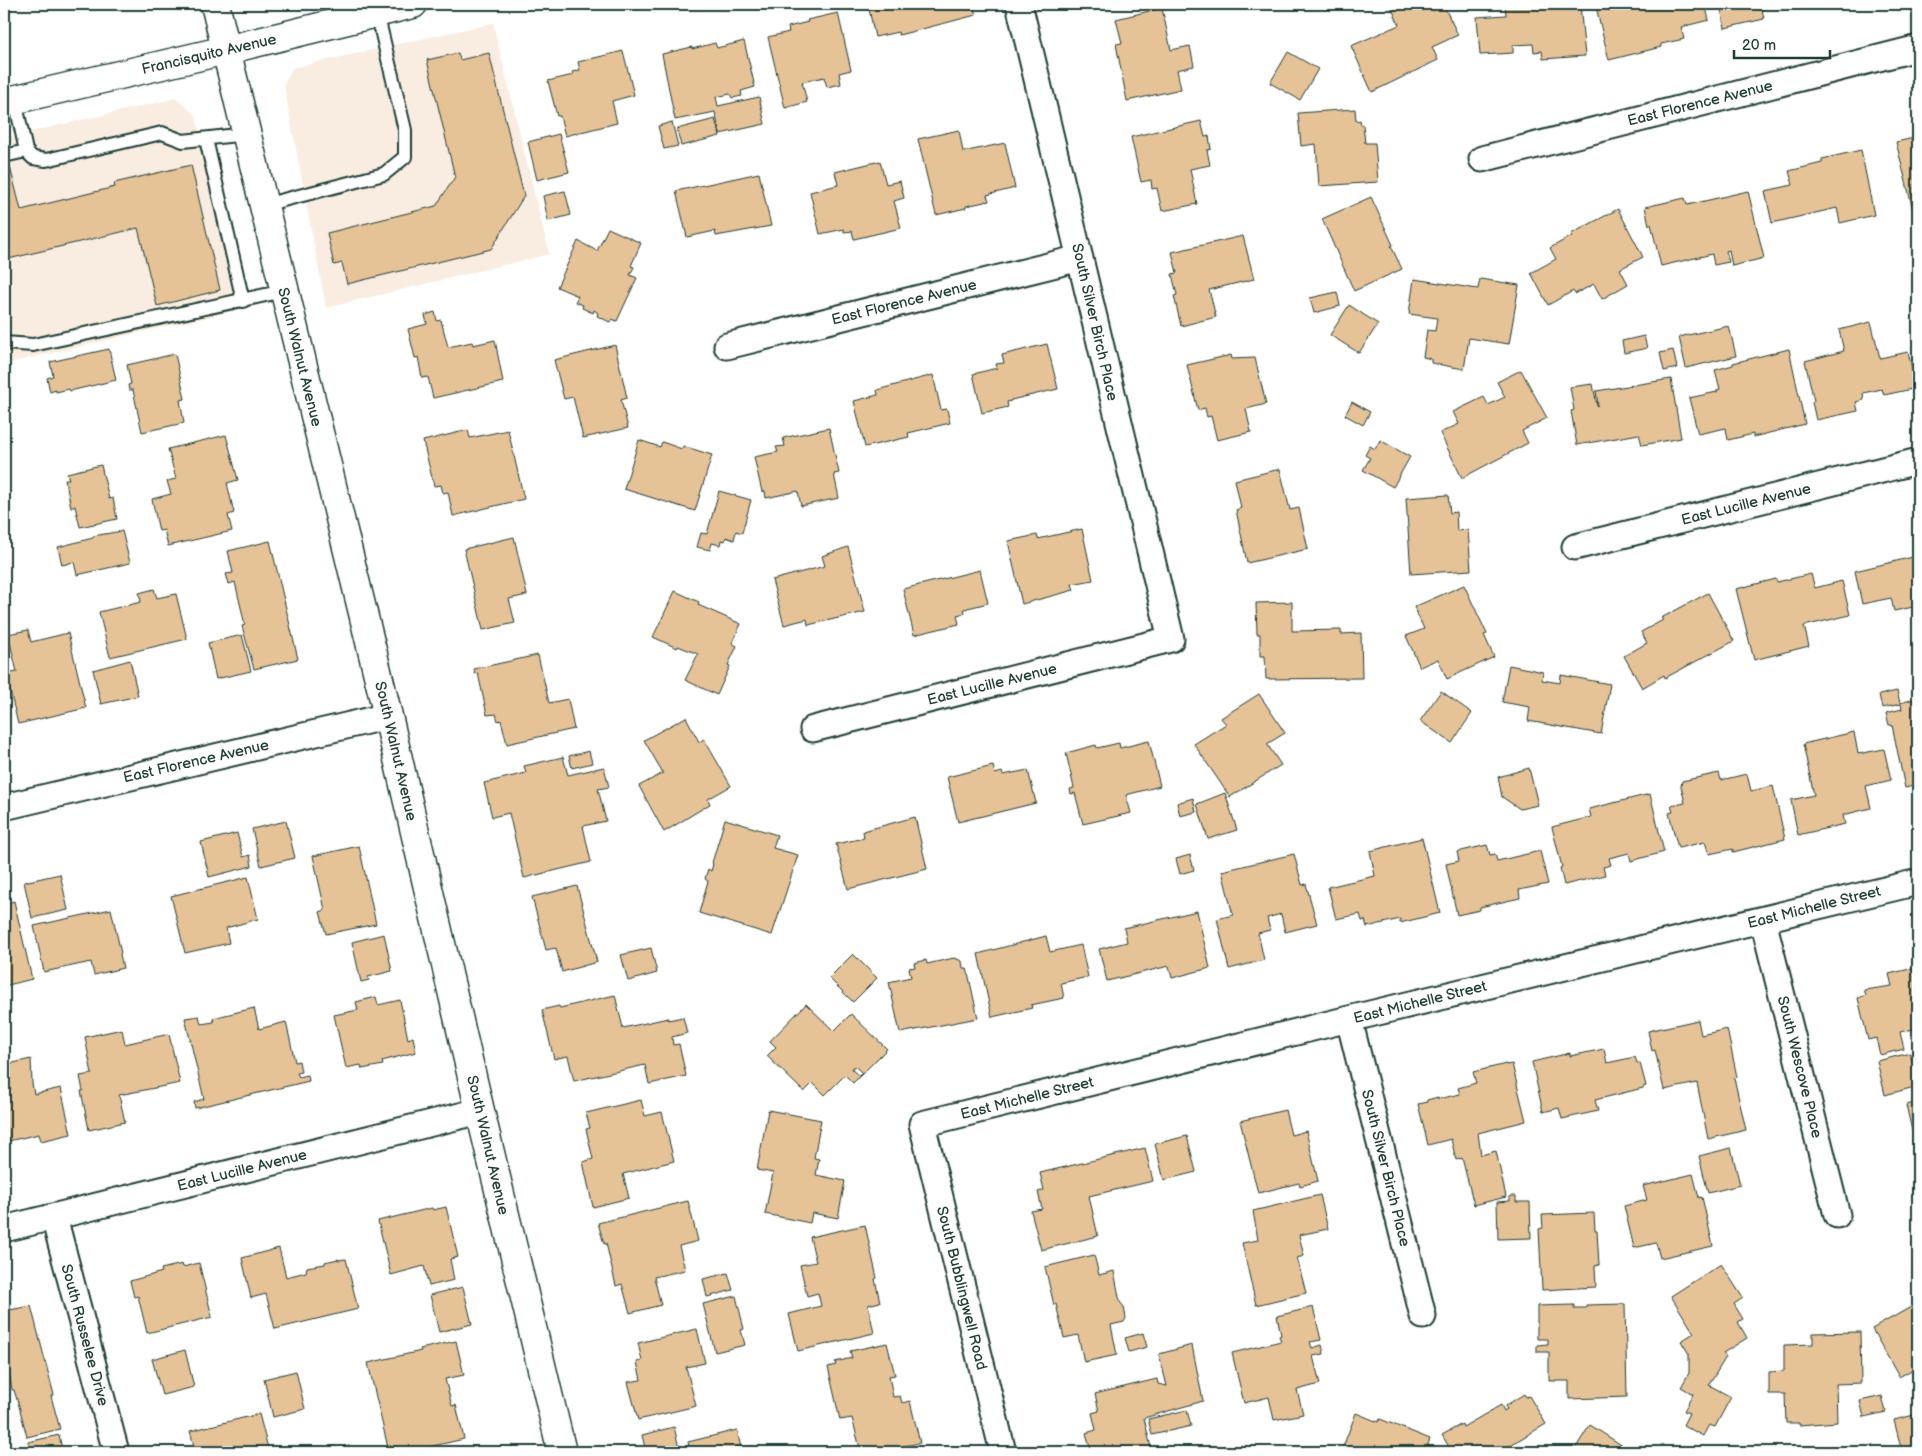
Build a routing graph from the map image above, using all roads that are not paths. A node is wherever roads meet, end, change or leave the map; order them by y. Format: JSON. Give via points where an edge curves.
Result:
{"nodes":[{"id":1,"x":216,"y":4,"type":"edge"},
{"id":2,"x":413,"y":4,"type":"edge"},
{"id":3,"x":1019,"y":4,"type":"edge"},
{"id":4,"x":377,"y":13,"type":"junction"},
{"id":5,"x":1918,"y":48,"type":"edge"},
{"id":6,"x":226,"y":50,"type":"junction"},
{"id":7,"x":9,"y":101,"type":"edge"},
{"id":8,"x":246,"y":134,"type":"junction"},
{"id":9,"x":206,"y":139,"type":"junction"},
{"id":10,"x":26,"y":151,"type":"junction"},
{"id":11,"x":4,"y":156,"type":"edge"},
{"id":12,"x":1482,"y":158,"type":"dead end"},
{"id":13,"x":264,"y":205,"type":"junction"},
{"id":14,"x":1080,"y":258,"type":"junction"},
{"id":15,"x":284,"y":291,"type":"junction"},
{"id":16,"x":243,"y":301,"type":"junction"},
{"id":17,"x":4,"y":343,"type":"edge"},
{"id":18,"x":727,"y":346,"type":"dead end"},
{"id":19,"x":1918,"y":461,"type":"edge"},
{"id":20,"x":1575,"y":547,"type":"dead end"},
{"id":21,"x":1172,"y":639,"type":"joint"},
{"id":22,"x":388,"y":716,"type":"junction"},
{"id":23,"x":813,"y":729,"type":"dead end"},
{"id":24,"x":4,"y":807,"type":"edge"},
{"id":25,"x":1918,"y":882,"type":"edge"},
{"id":26,"x":1763,"y":920,"type":"junction"},
{"id":27,"x":1349,"y":1019,"type":"junction"},
{"id":28,"x":480,"y":1111,"type":"junction"},
{"id":29,"x":922,"y":1124,"type":"joint"},
{"id":30,"x":1837,"y":1215,"type":"dead end"},
{"id":31,"x":54,"y":1217,"type":"junction"},
{"id":32,"x":4,"y":1229,"type":"edge"},
{"id":33,"x":1423,"y":1316,"type":"dead end"},
{"id":34,"x":116,"y":1452,"type":"edge"},
{"id":35,"x":562,"y":1452,"type":"edge"},
{"id":36,"x":1003,"y":1452,"type":"edge"}],
"edges":[{"from":1,"to":6,"type":"street","name":"South Walnut Avenue"},
{"from":2,"to":4,"type":"street","name":"Francisquito Avenue"},
{"from":3,"to":14,"type":"street","name":"South Silver Birch Place"},
{"from":4,"to":6,"type":"street","name":"Francisquito Avenue"},
{"from":4,"to":13,"type":"lane","via":[[405,130],[405,157],[384,174]]},
{"from":5,"to":12,"type":"street","name":"East Florence Avenue"},
{"from":6,"to":7,"type":"street","name":"Francisquito Avenue"},
{"from":6,"to":8,"type":"street","name":"South Walnut Avenue"},
{"from":7,"to":10,"type":"lane"},
{"from":8,"to":9,"type":"lane"},
{"from":8,"to":13,"type":"street","name":"South Walnut Avenue"},
{"from":9,"to":10,"type":"lane","via":[[183,141],[162,133],[46,160],[33,158]]},
{"from":9,"to":16,"type":"lane"},
{"from":10,"to":11,"type":"lane"},
{"from":13,"to":15,"type":"street","name":"South Walnut Avenue"},
{"from":14,"to":18,"type":"street","name":"East Florence Avenue"},
{"from":14,"to":21,"type":"street","name":"South Silver Birch Place"},
{"from":15,"to":16,"type":"lane"},
{"from":15,"to":22,"type":"street","name":"South Walnut Avenue"},
{"from":16,"to":17,"type":"lane","via":[[33,345]]},
{"from":19,"to":20,"type":"street","name":"East Lucille Avenue"},
{"from":21,"to":23,"type":"street","name":"East Lucille Avenue"},
{"from":22,"to":24,"type":"street","name":"East Florence Avenue"},
{"from":22,"to":28,"type":"street","name":"South Walnut Avenue"},
{"from":25,"to":26,"type":"street","name":"East Michelle Street"},
{"from":26,"to":27,"type":"street","name":"East Michelle Street"},
{"from":26,"to":30,"type":"street","name":"South Wescove Place"},
{"from":27,"to":29,"type":"street","name":"East Michelle Street"},
{"from":27,"to":33,"type":"street","name":"South Silver Birch Place"},
{"from":28,"to":31,"type":"street","name":"East Lucille Avenue"},
{"from":28,"to":35,"type":"street","name":"South Walnut Avenue"},
{"from":29,"to":36,"type":"street","name":"South Bubblingwell Road"},
{"from":31,"to":32,"type":"street","name":"East Lucille Avenue"},
{"from":31,"to":34,"type":"street","name":"South Russelee Drive"}]}
